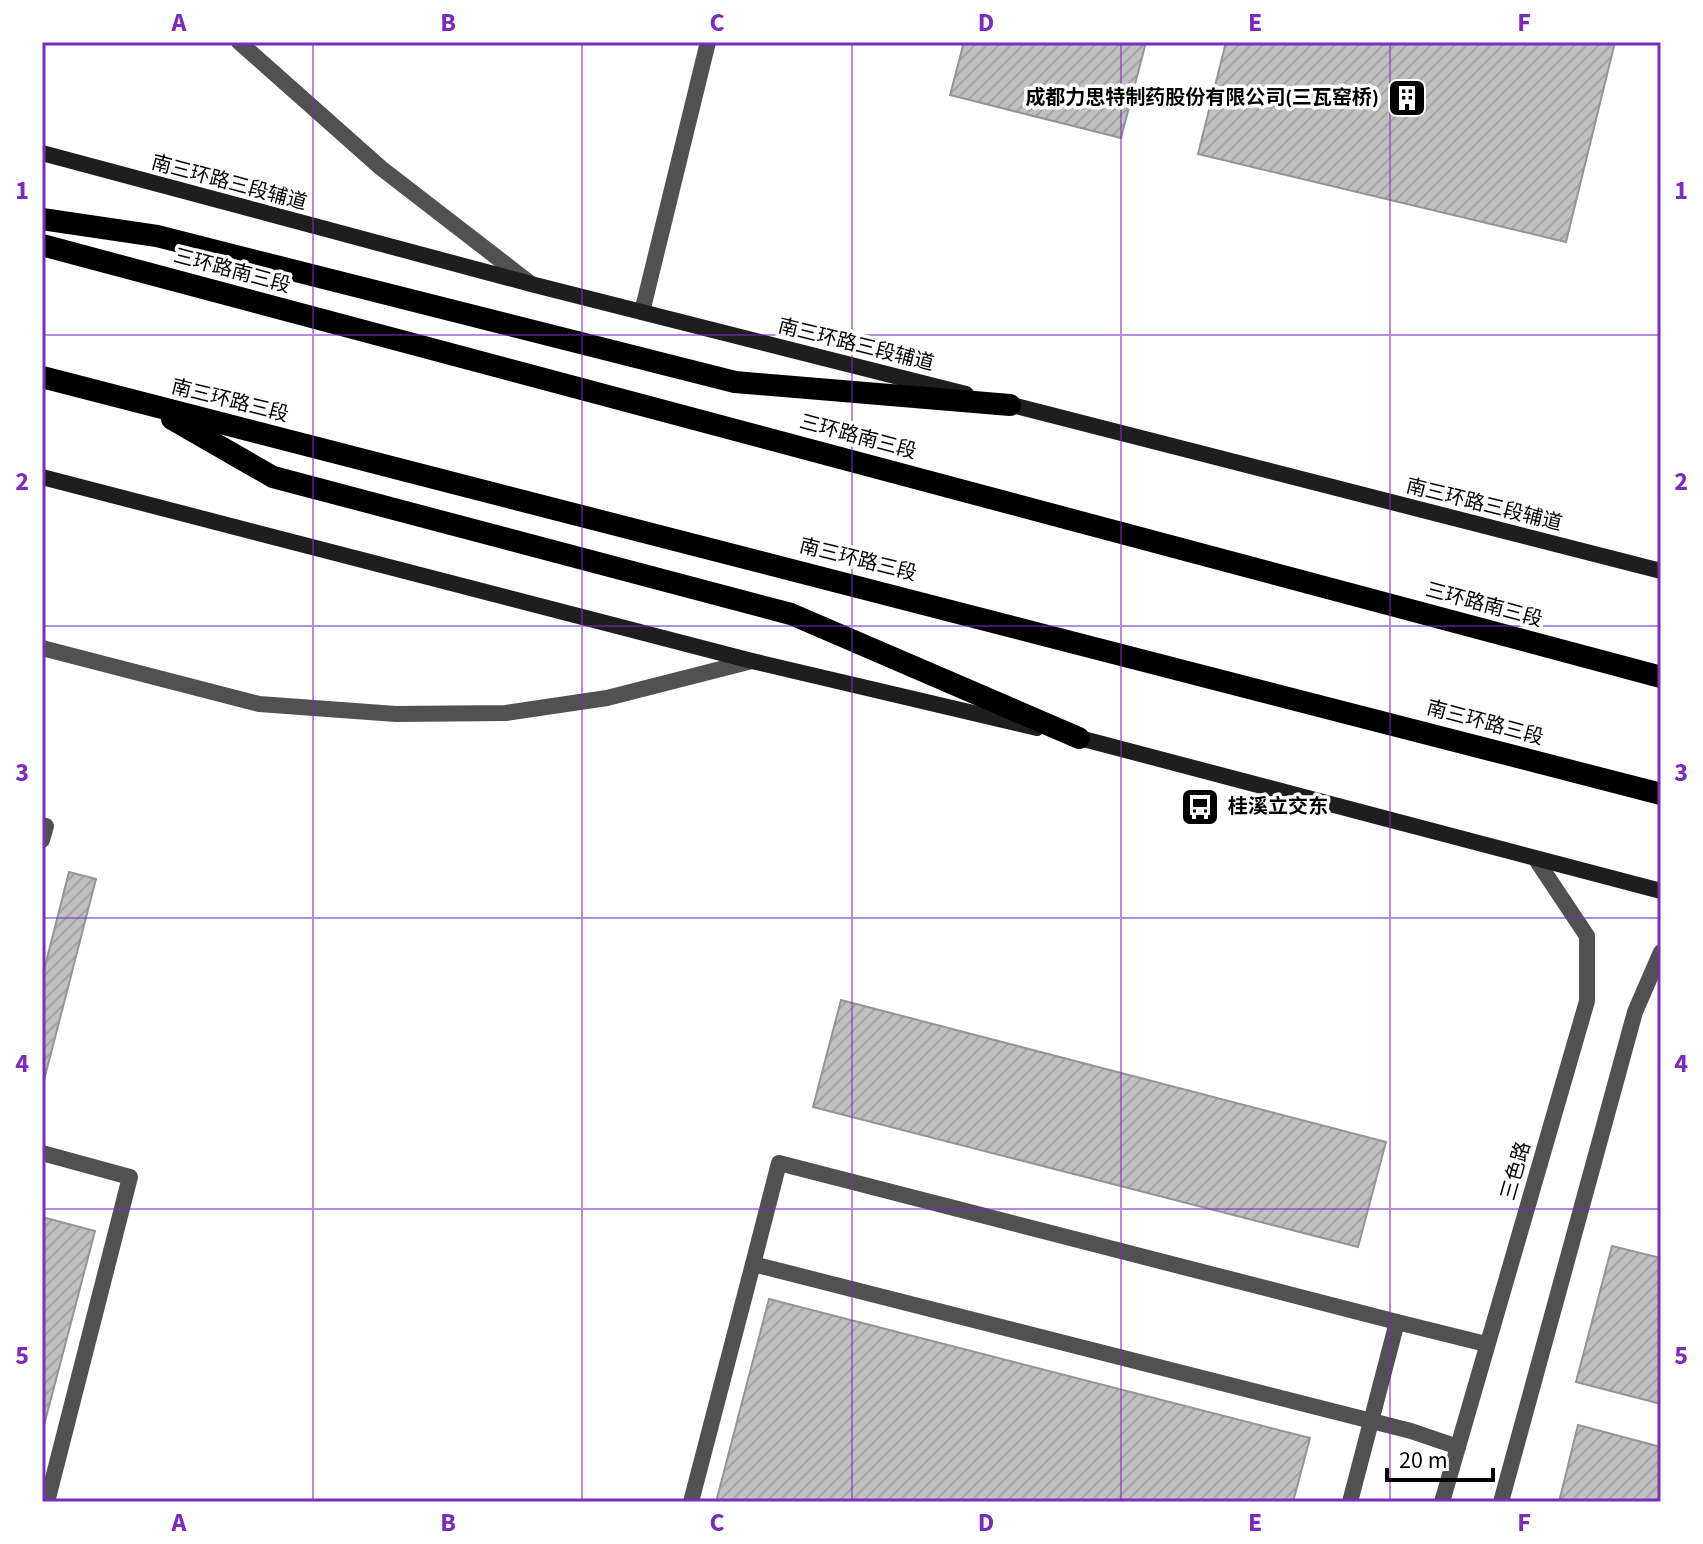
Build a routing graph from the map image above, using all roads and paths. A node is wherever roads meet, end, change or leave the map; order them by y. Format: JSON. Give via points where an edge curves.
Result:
{"nodes":[{"id":1,"x":239,"y":42,"type":"edge"},
{"id":2,"x":708,"y":42,"type":"edge"},
{"id":3,"x":42,"y":153,"type":"edge"},
{"id":4,"x":42,"y":219,"type":"edge"},
{"id":5,"x":42,"y":245,"type":"edge"},
{"id":6,"x":531,"y":284,"type":"junction"},
{"id":7,"x":642,"y":312,"type":"junction"},
{"id":8,"x":42,"y":377,"type":"edge"},
{"id":9,"x":146,"y":405,"type":"junction"},
{"id":10,"x":1010,"y":405,"type":"junction"},
{"id":11,"x":42,"y":477,"type":"edge"},
{"id":12,"x":1661,"y":571,"type":"edge"},
{"id":13,"x":42,"y":648,"type":"edge"},
{"id":14,"x":752,"y":661,"type":"junction"},
{"id":15,"x":1661,"y":677,"type":"edge"},
{"id":16,"x":1079,"y":738,"type":"junction"},
{"id":17,"x":1661,"y":794,"type":"edge"},
{"id":18,"x":42,"y":825,"type":"edge"},
{"id":19,"x":42,"y":840,"type":"edge"},
{"id":20,"x":1537,"y":861,"type":"junction"},
{"id":21,"x":1661,"y":891,"type":"edge"},
{"id":22,"x":1661,"y":952,"type":"edge"},
{"id":23,"x":42,"y":1153,"type":"edge"},
{"id":24,"x":753,"y":1264,"type":"junction"},
{"id":25,"x":1397,"y":1322,"type":"junction"},
{"id":26,"x":1486,"y":1344,"type":"junction"},
{"id":27,"x":1372,"y":1421,"type":"junction"},
{"id":28,"x":1458,"y":1447,"type":"junction"},
{"id":29,"x":47,"y":1502,"type":"edge"},
{"id":30,"x":691,"y":1502,"type":"edge"},
{"id":31,"x":1350,"y":1502,"type":"edge"},
{"id":32,"x":1442,"y":1502,"type":"edge"},
{"id":33,"x":1501,"y":1502,"type":"edge"}],
"edges":[{"from":1,"to":6,"type":"street","via":[[381,168]]},
{"from":2,"to":7,"type":"street"},
{"from":3,"to":6,"type":"main road","name":"南三环路三段辅道"},
{"from":4,"to":10,"type":"highway","via":[[157,236],[735,382]]},
{"from":5,"to":15,"type":"highway","name":"三环路南三段"},
{"from":6,"to":7,"type":"main road","name":"南三环路三段辅道"},
{"from":7,"to":10,"type":"main road","name":"南三环路三段辅道"},
{"from":8,"to":9,"type":"highway","name":"南三环路三段"},
{"from":9,"to":16,"type":"highway","via":[[273,477],[791,614]]},
{"from":9,"to":17,"type":"highway","name":"南三环路三段"},
{"from":10,"to":12,"type":"main road","name":"南三环路三段辅道"},
{"from":11,"to":14,"type":"main road"},
{"from":13,"to":14,"type":"street","via":[[259,704],[396,714],[506,713],[593,701]]},
{"from":14,"to":16,"type":"main road"},
{"from":16,"to":20,"type":"main road"},
{"from":18,"to":19,"type":"street"},
{"from":20,"to":21,"type":"main road"},
{"from":20,"to":26,"type":"street","name":"三色路","via":[[1587,936],[1587,1001]]},
{"from":22,"to":33,"type":"street","via":[[1635,1012]]},
{"from":23,"to":29,"type":"street","via":[[130,1177]]},
{"from":24,"to":25,"type":"street","via":[[779,1163]]},
{"from":24,"to":27,"type":"street"},
{"from":24,"to":30,"type":"street"},
{"from":25,"to":26,"type":"street"},
{"from":25,"to":27,"type":"street"},
{"from":26,"to":28,"type":"street","name":"三色路"},
{"from":27,"to":28,"type":"street"},
{"from":27,"to":31,"type":"street"},
{"from":28,"to":32,"type":"street","name":"三色路"}]}
